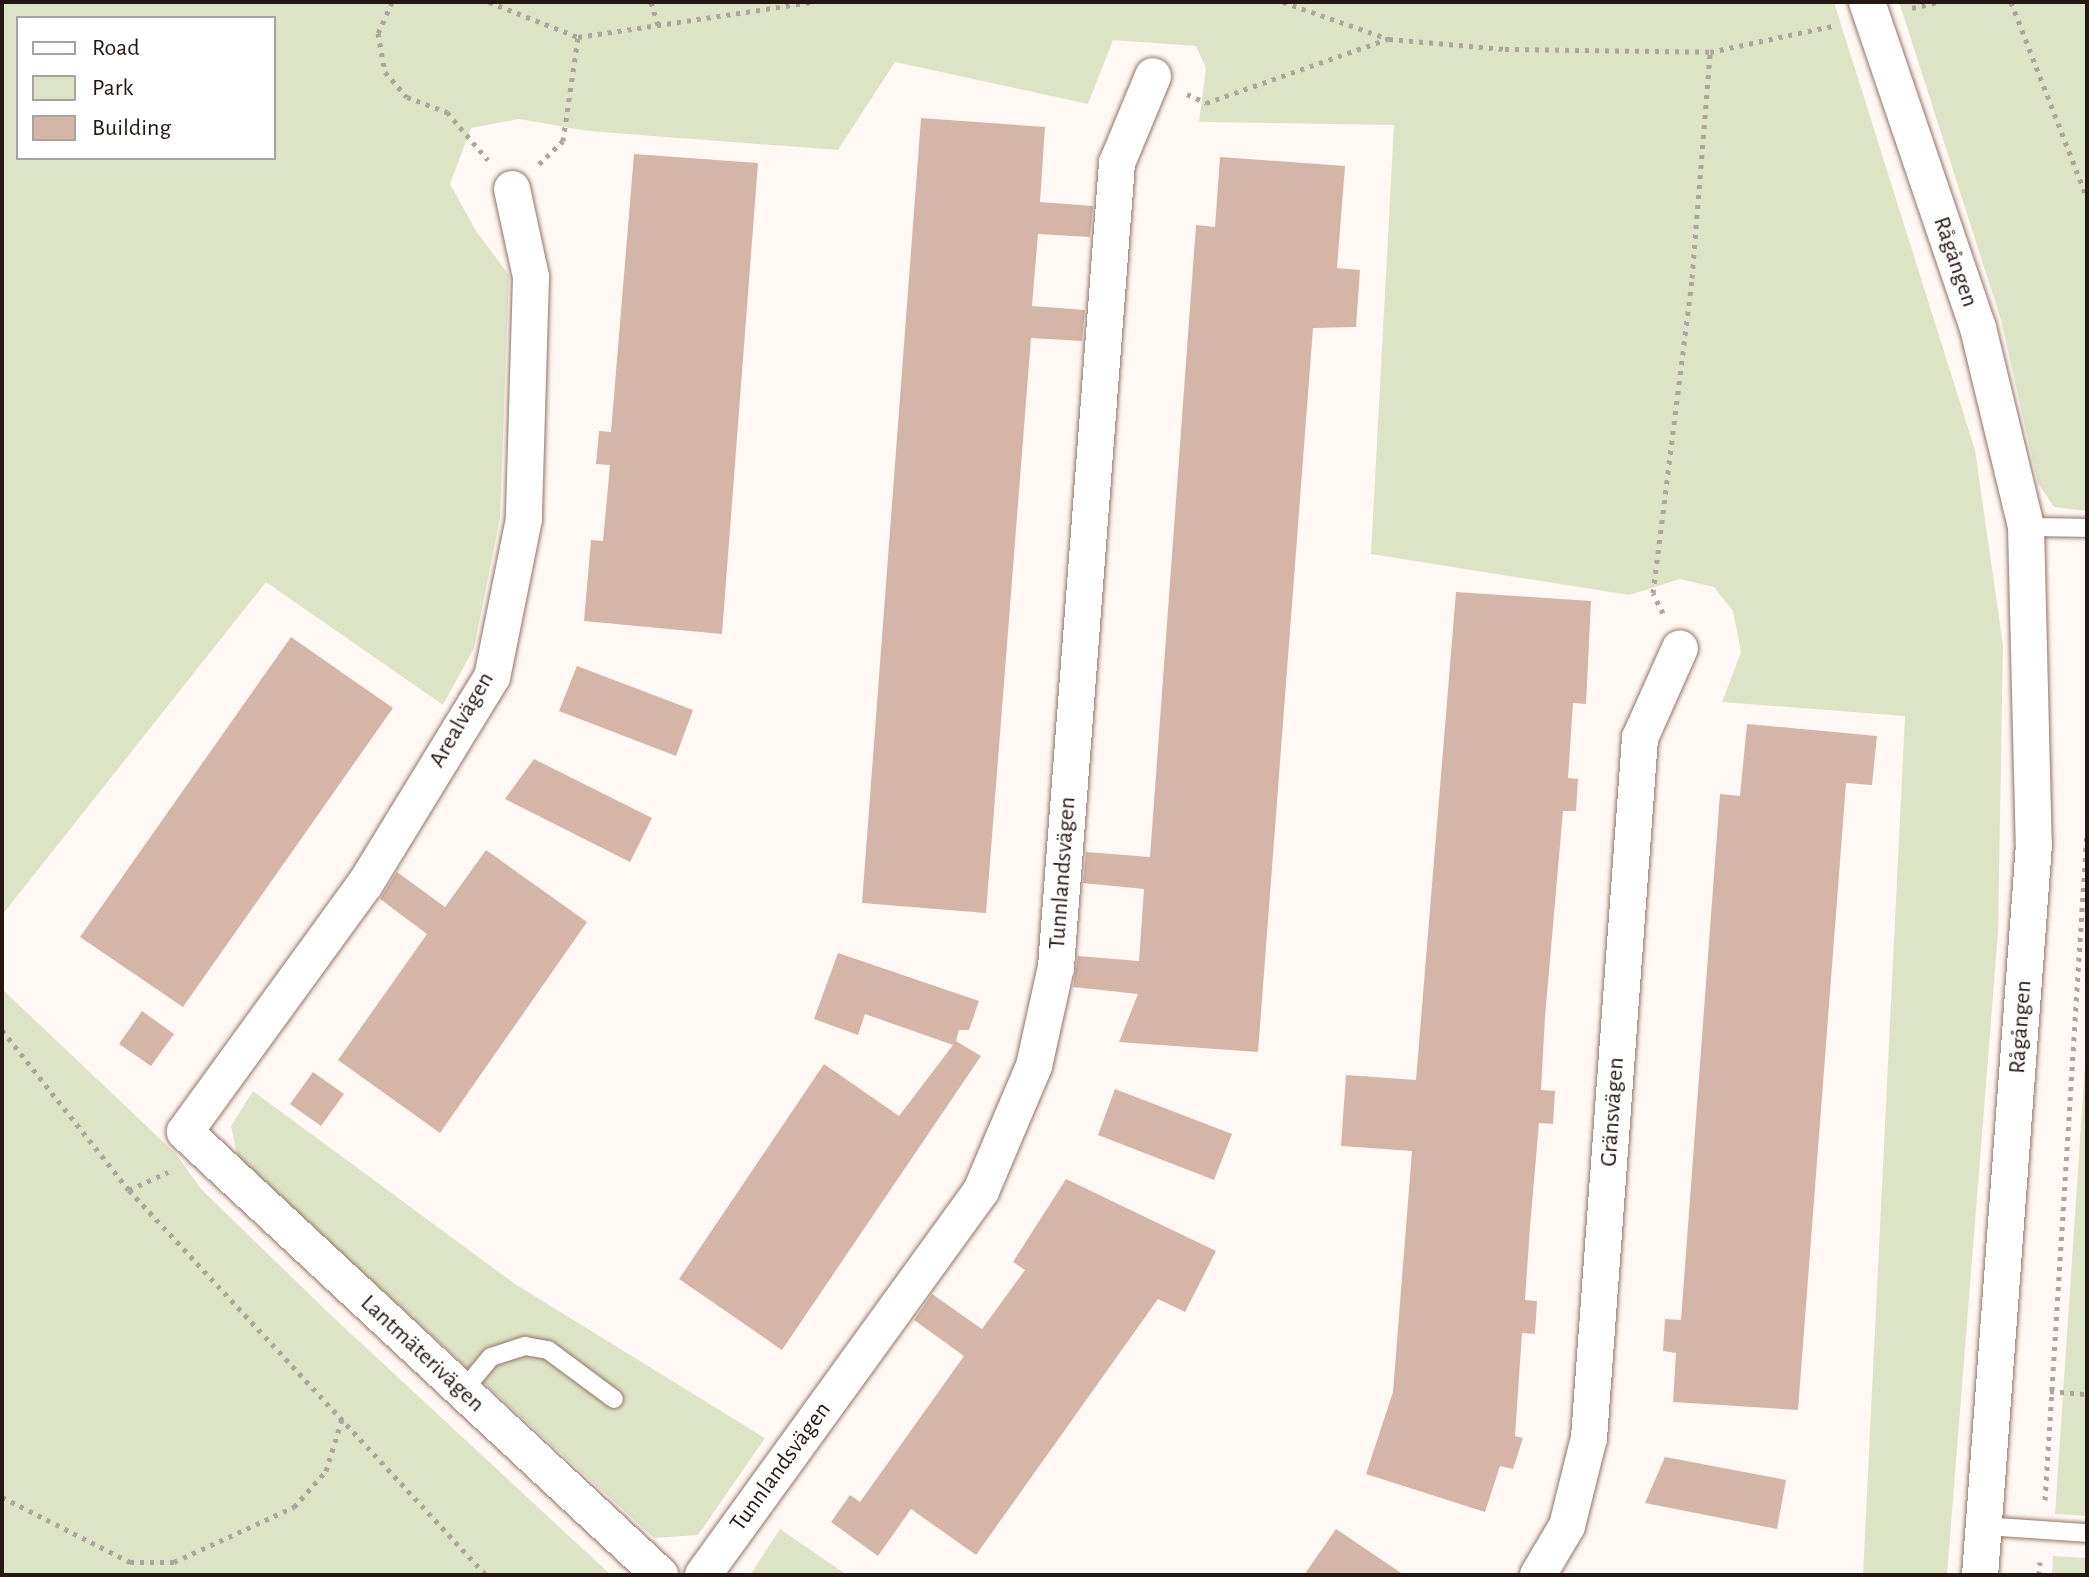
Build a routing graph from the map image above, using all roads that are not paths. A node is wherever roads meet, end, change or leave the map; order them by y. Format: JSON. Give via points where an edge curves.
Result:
{"nodes":[{"id":1,"x":1869,"y":10,"type":"edge"},
{"id":2,"x":1153,"y":76,"type":"road end"},
{"id":3,"x":512,"y":189,"type":"road end"},
{"id":4,"x":2026,"y":527,"type":"junction"},
{"id":5,"x":2087,"y":528,"type":"edge"},
{"id":6,"x":1680,"y":648,"type":"road end"},
{"id":7,"x":185,"y":1132,"type":"joint"},
{"id":8,"x":462,"y":1392,"type":"junction"},
{"id":9,"x":614,"y":1399,"type":"dead end"},
{"id":10,"x":1984,"y":1526,"type":"junction"},
{"id":11,"x":2087,"y":1533,"type":"edge"},
{"id":12,"x":660,"y":1575,"type":"edge"},
{"id":13,"x":703,"y":1575,"type":"edge"},
{"id":14,"x":1538,"y":1575,"type":"edge"},
{"id":15,"x":1980,"y":1575,"type":"edge"}],
"edges":[{"from":1,"to":4,"type":"street","name":"Rågången","via":[[1978,328]]},
{"from":2,"to":13,"type":"street","name":"Tunnlandsvägen","via":[[1117,163],[1056,967],[1034,1066],[981,1191]]},
{"from":3,"to":7,"type":"street","name":"Arealvägen","via":[[531,277],[524,519],[492,677],[365,884]]},
{"from":4,"to":5,"type":"lane"},
{"from":4,"to":10,"type":"street","name":"Rågången","via":[[2034,844]]},
{"from":6,"to":14,"type":"street","name":"Gränsvägen","via":[[1640,738],[1589,1438],[1567,1526]]},
{"from":7,"to":8,"type":"street","name":"Lantmäterivägen"},
{"from":8,"to":9,"type":"lane","via":[[491,1357],[525,1346],[548,1350]]},
{"from":8,"to":12,"type":"street","name":"Lantmäterivägen"},
{"from":10,"to":11,"type":"lane"},
{"from":10,"to":15,"type":"street","name":"Rågången"}]}
